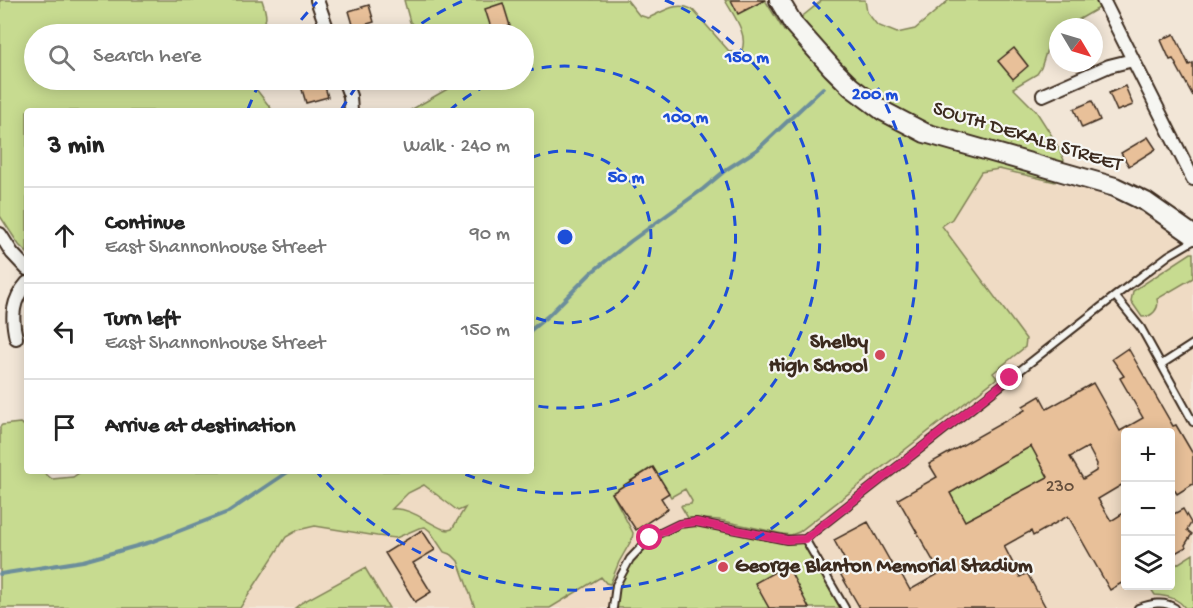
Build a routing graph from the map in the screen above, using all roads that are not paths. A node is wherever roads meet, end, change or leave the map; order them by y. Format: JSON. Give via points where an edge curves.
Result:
{"nodes":[{"id":1,"x":317,"y":0,"type":"edge"},
{"id":2,"x":779,"y":0,"type":"edge"},
{"id":3,"x":1103,"y":0,"type":"edge"},
{"id":4,"x":325,"y":24,"type":"edge"},
{"id":5,"x":1132,"y":60,"type":"junction"},
{"id":6,"x":348,"y":90,"type":"edge"},
{"id":7,"x":1043,"y":95,"type":"dead end"},
{"id":8,"x":351,"y":108,"type":"edge"},
{"id":9,"x":1193,"y":179,"type":"edge"},
{"id":10,"x":0,"y":234,"type":"edge"},
{"id":11,"x":1193,"y":235,"type":"edge"},
{"id":12,"x":1193,"y":242,"type":"edge"},
{"id":13,"x":24,"y":265,"type":"edge"},
{"id":14,"x":24,"y":287,"type":"edge"},
{"id":15,"x":1115,"y":296,"type":"junction"},
{"id":16,"x":16,"y":338,"type":"dead end"},
{"id":17,"x":1193,"y":344,"type":"edge"},
{"id":18,"x":1162,"y":364,"type":"junction"},
{"id":19,"x":1193,"y":422,"type":"edge"},
{"id":20,"x":805,"y":539,"type":"junction"},
{"id":21,"x":613,"y":608,"type":"edge"},
{"id":22,"x":845,"y":608,"type":"edge"},
{"id":23,"x":1138,"y":608,"type":"edge"},
{"id":24,"x":1175,"y":608,"type":"edge"}],
"edges":[{"from":1,"to":4,"type":"street"},
{"from":2,"to":11,"type":"main road","name":"SOUTH DEKALB STREET","via":[[824,60],[851,87],[884,111],[925,133],[1115,187],[1146,202]]},
{"from":3,"to":5,"type":"street"},
{"from":5,"to":7,"type":"street"},
{"from":5,"to":9,"type":"street"},
{"from":6,"to":8,"type":"street"},
{"from":10,"to":13,"type":"street"},
{"from":12,"to":15,"type":"lane"},
{"from":14,"to":16,"type":"street","via":[[12,314]]},
{"from":15,"to":18,"type":"lane","via":[[1141,327]]},
{"from":15,"to":20,"type":"lane"},
{"from":17,"to":18,"type":"lane"},
{"from":18,"to":19,"type":"lane"},
{"from":20,"to":21,"type":"lane","via":[[787,540],[696,522],[679,524],[650,538],[630,559],[616,585]]},
{"from":20,"to":22,"type":"lane"},
{"from":23,"to":24,"type":"lane","via":[[1163,603]]}]}
